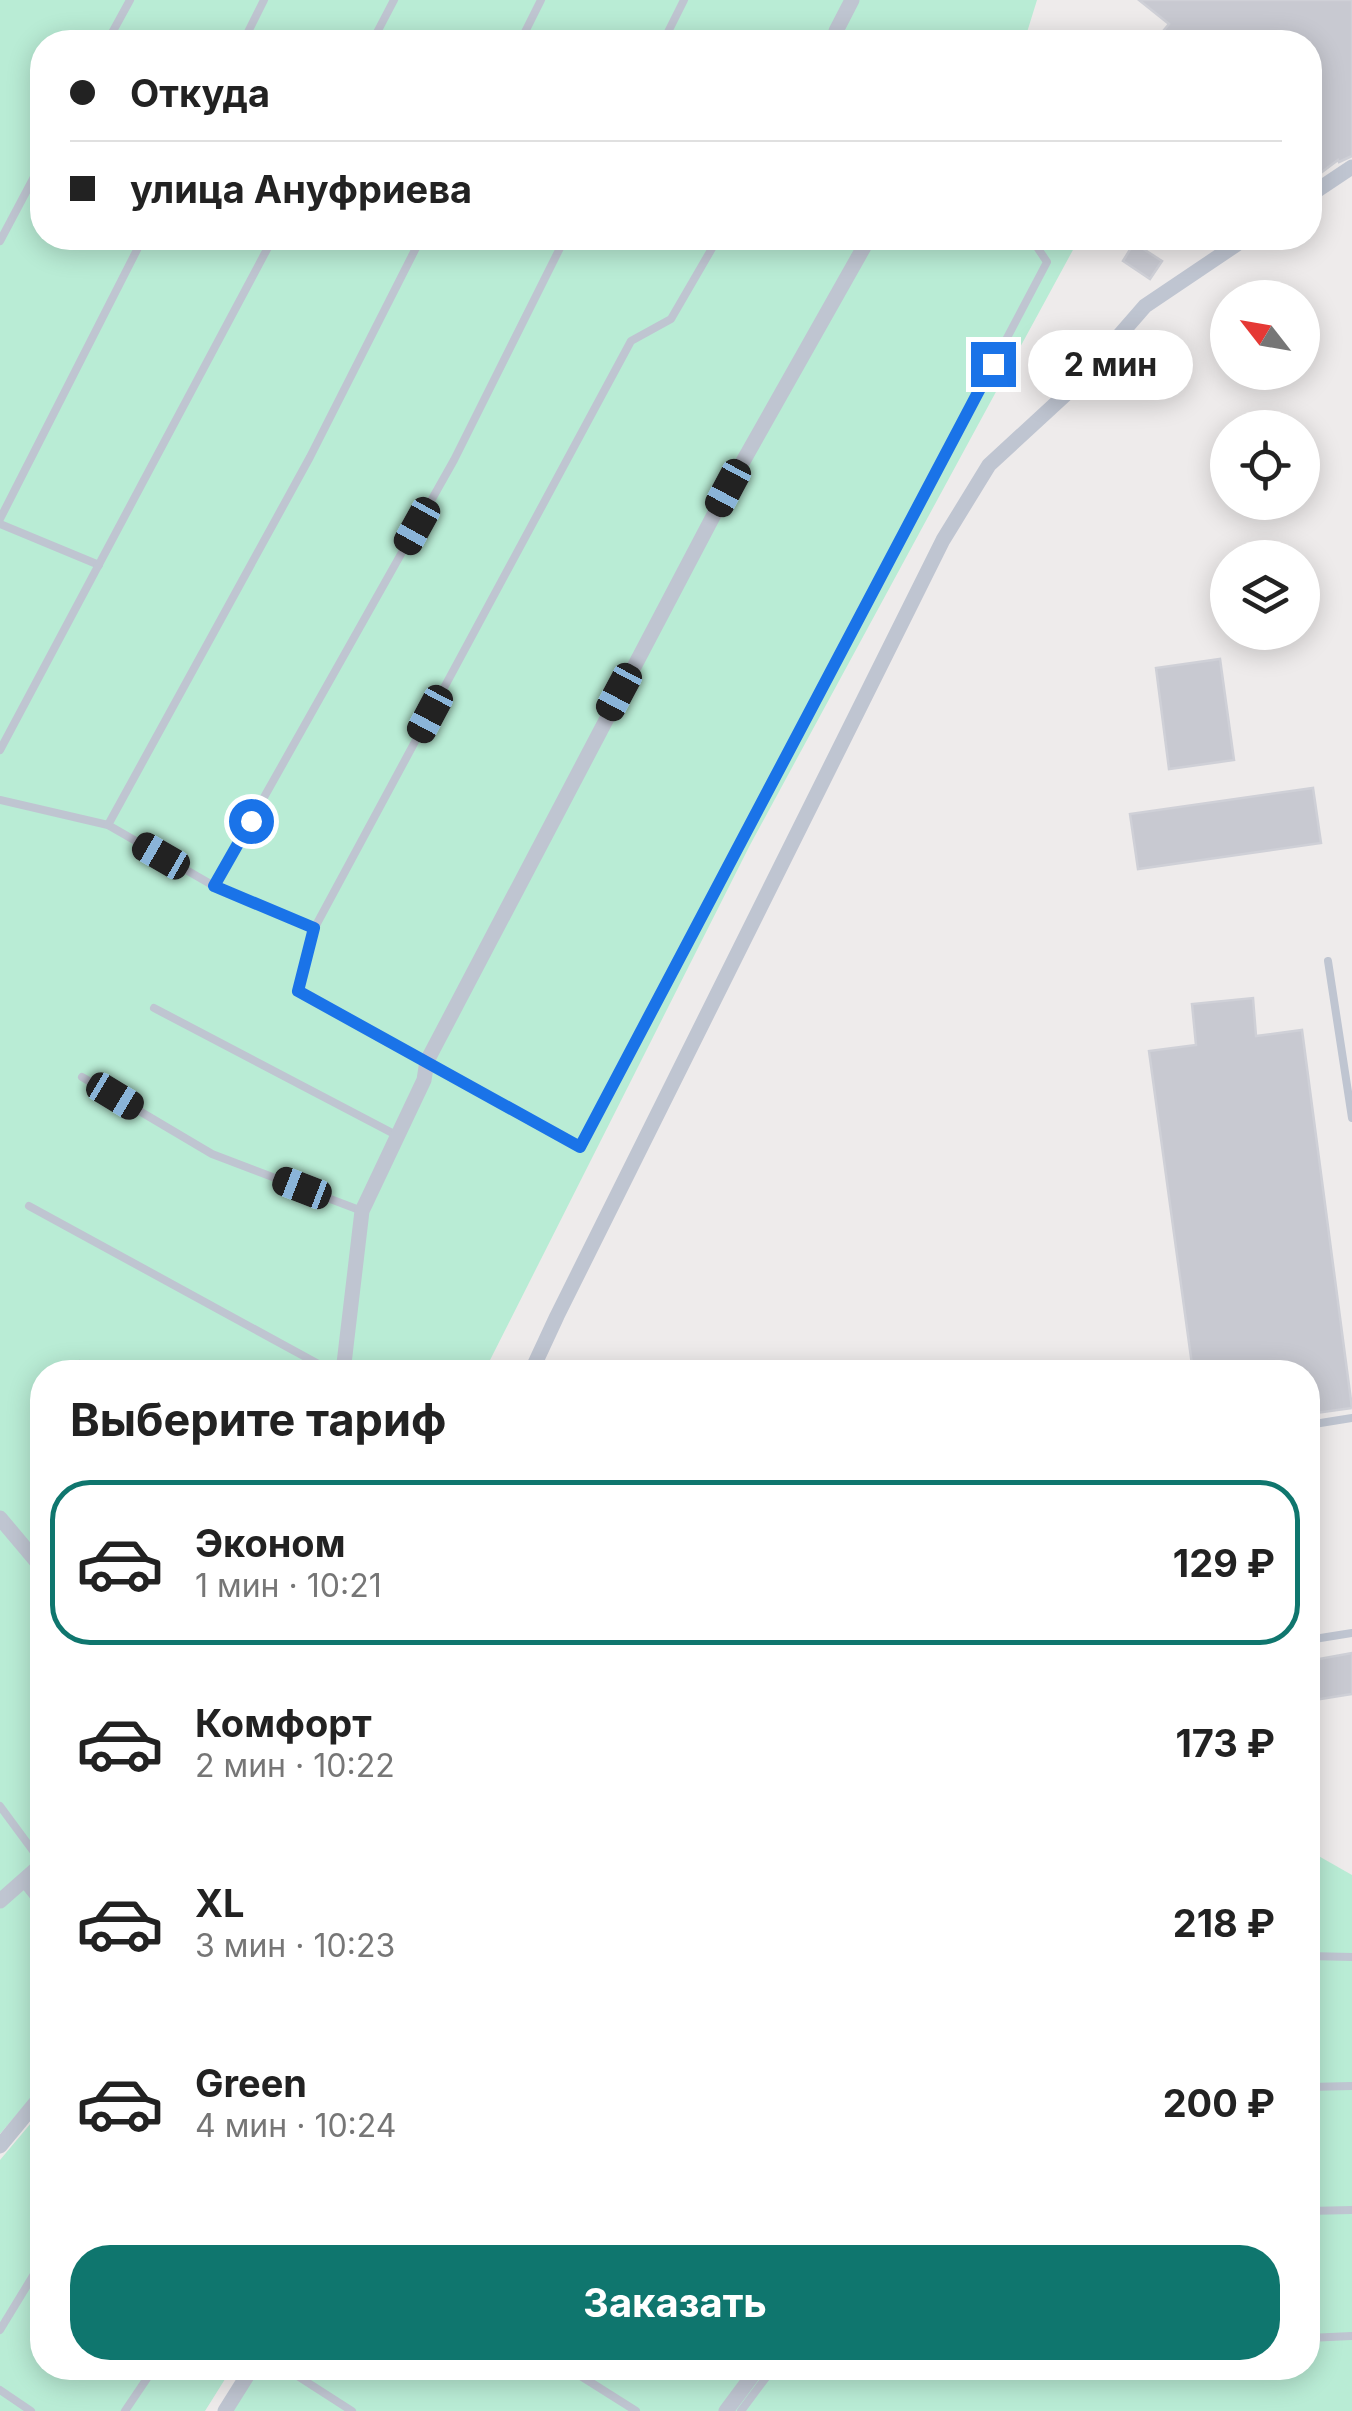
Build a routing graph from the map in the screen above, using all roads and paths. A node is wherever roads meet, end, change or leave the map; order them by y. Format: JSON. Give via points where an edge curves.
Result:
{"nodes":[{"id":1,"x":130,"y":0,"type":"edge"},
{"id":2,"x":264,"y":0,"type":"edge"},
{"id":3,"x":394,"y":0,"type":"edge"},
{"id":4,"x":541,"y":0,"type":"edge"},
{"id":5,"x":684,"y":0,"type":"edge"},
{"id":6,"x":852,"y":0,"type":"edge"},
{"id":7,"x":114,"y":30,"type":"edge"},
{"id":8,"x":249,"y":30,"type":"edge"},
{"id":9,"x":378,"y":30,"type":"edge"},
{"id":10,"x":526,"y":30,"type":"edge"},
{"id":11,"x":669,"y":30,"type":"edge"},
{"id":12,"x":839,"y":30,"type":"edge"},
{"id":13,"x":1352,"y":166,"type":"edge"},
{"id":14,"x":30,"y":185,"type":"edge"},
{"id":15,"x":1322,"y":187,"type":"edge"},
{"id":16,"x":0,"y":241,"type":"edge"},
{"id":17,"x":137,"y":250,"type":"edge"},
{"id":18,"x":267,"y":250,"type":"edge"},
{"id":19,"x":415,"y":250,"type":"edge"},
{"id":20,"x":559,"y":250,"type":"edge"},
{"id":21,"x":711,"y":250,"type":"edge"},
{"id":22,"x":862,"y":250,"type":"edge"},
{"id":23,"x":1038,"y":250,"type":"edge"},
{"id":24,"x":1228,"y":250,"type":"edge"},
{"id":25,"x":0,"y":522,"type":"edge"},
{"id":26,"x":99,"y":565,"type":"junction"},
{"id":27,"x":0,"y":750,"type":"edge"},
{"id":28,"x":0,"y":800,"type":"edge"},
{"id":29,"x":108,"y":825,"type":"junction"},
{"id":30,"x":214,"y":886,"type":"junction"},
{"id":31,"x":314,"y":928,"type":"junction"},
{"id":32,"x":1328,"y":962,"type":"dead end"},
{"id":33,"x":154,"y":1008,"type":"dead end"},
{"id":34,"x":1352,"y":1016,"type":"edge"},
{"id":35,"x":1337,"y":1018,"type":"junction"},
{"id":36,"x":427,"y":1062,"type":"junction"},
{"id":37,"x":82,"y":1077,"type":"dead end"},
{"id":38,"x":1352,"y":1118,"type":"edge"},
{"id":39,"x":398,"y":1136,"type":"junction"},
{"id":40,"x":29,"y":1206,"type":"dead end"},
{"id":41,"x":362,"y":1211,"type":"junction"},
{"id":42,"x":311,"y":1360,"type":"edge"},
{"id":43,"x":343,"y":1360,"type":"edge"},
{"id":44,"x":537,"y":1360,"type":"edge"},
{"id":45,"x":1352,"y":1418,"type":"edge"},
{"id":46,"x":1320,"y":1423,"type":"edge"},
{"id":47,"x":0,"y":1518,"type":"edge"},
{"id":48,"x":30,"y":1554,"type":"edge"},
{"id":49,"x":1352,"y":1633,"type":"edge"},
{"id":50,"x":1320,"y":1638,"type":"edge"},
{"id":51,"x":0,"y":1806,"type":"edge"},
{"id":52,"x":30,"y":1847,"type":"edge"},
{"id":53,"x":30,"y":1876,"type":"edge"},
{"id":54,"x":23,"y":1883,"type":"junction"},
{"id":55,"x":30,"y":1892,"type":"edge"},
{"id":56,"x":0,"y":1901,"type":"edge"},
{"id":57,"x":1320,"y":1956,"type":"edge"},
{"id":58,"x":1352,"y":1957,"type":"edge"},
{"id":59,"x":1320,"y":2086,"type":"edge"},
{"id":60,"x":1352,"y":2086,"type":"edge"},
{"id":61,"x":30,"y":2110,"type":"edge"},
{"id":62,"x":0,"y":2146,"type":"edge"},
{"id":63,"x":1352,"y":2210,"type":"edge"},
{"id":64,"x":1320,"y":2211,"type":"edge"},
{"id":65,"x":30,"y":2281,"type":"edge"},
{"id":66,"x":0,"y":2330,"type":"edge"},
{"id":67,"x":1352,"y":2336,"type":"edge"},
{"id":68,"x":1320,"y":2337,"type":"edge"},
{"id":69,"x":146,"y":2380,"type":"edge"},
{"id":70,"x":244,"y":2380,"type":"edge"},
{"id":71,"x":303,"y":2380,"type":"edge"},
{"id":72,"x":587,"y":2380,"type":"edge"},
{"id":73,"x":749,"y":2380,"type":"edge"},
{"id":74,"x":764,"y":2380,"type":"edge"},
{"id":75,"x":0,"y":2390,"type":"edge"},
{"id":76,"x":32,"y":2411,"type":"edge"},
{"id":77,"x":125,"y":2411,"type":"edge"},
{"id":78,"x":225,"y":2411,"type":"edge"},
{"id":79,"x":352,"y":2411,"type":"edge"},
{"id":80,"x":636,"y":2411,"type":"edge"},
{"id":81,"x":726,"y":2411,"type":"edge"},
{"id":82,"x":741,"y":2411,"type":"edge"}],
"edges":[{"from":1,"to":7,"type":"lane"},
{"from":2,"to":8,"type":"lane"},
{"from":3,"to":9,"type":"lane"},
{"from":4,"to":10,"type":"lane"},
{"from":5,"to":11,"type":"lane"},
{"from":6,"to":12,"type":"street"},
{"from":13,"to":15,"type":"street"},
{"from":14,"to":16,"type":"lane"},
{"from":17,"to":25,"type":"lane"},
{"from":18,"to":26,"type":"lane"},
{"from":19,"to":29,"type":"lane"},
{"from":20,"to":30,"type":"lane","via":[[454,460]]},
{"from":21,"to":31,"type":"lane","via":[[671,319],[631,341]]},
{"from":22,"to":36,"type":"street","via":[[710,522]]},
{"from":23,"to":36,"type":"lane","via":[[1047,262],[580,1147]]},
{"from":24,"to":44,"type":"street","via":[[1145,306],[1078,383],[989,465],[943,540]]},
{"from":25,"to":26,"type":"lane"},
{"from":26,"to":27,"type":"lane"},
{"from":28,"to":29,"type":"lane"},
{"from":29,"to":30,"type":"lane"},
{"from":30,"to":31,"type":"lane"},
{"from":31,"to":36,"type":"lane","via":[[298,991]]},
{"from":32,"to":35,"type":"lane"},
{"from":33,"to":39,"type":"lane"},
{"from":34,"to":35,"type":"lane"},
{"from":35,"to":38,"type":"lane"},
{"from":36,"to":39,"type":"street"},
{"from":37,"to":41,"type":"lane","via":[[212,1154]]},
{"from":39,"to":41,"type":"street"},
{"from":40,"to":42,"type":"lane"},
{"from":41,"to":43,"type":"street"},
{"from":45,"to":46,"type":"lane"},
{"from":47,"to":48,"type":"street"},
{"from":49,"to":50,"type":"lane"},
{"from":51,"to":52,"type":"lane"},
{"from":53,"to":54,"type":"street"},
{"from":54,"to":55,"type":"lane"},
{"from":54,"to":56,"type":"street"},
{"from":57,"to":58,"type":"lane"},
{"from":59,"to":60,"type":"lane"},
{"from":61,"to":62,"type":"street"},
{"from":63,"to":64,"type":"lane"},
{"from":65,"to":66,"type":"lane"},
{"from":67,"to":68,"type":"lane"},
{"from":69,"to":77,"type":"lane"},
{"from":70,"to":78,"type":"street"},
{"from":71,"to":79,"type":"lane"},
{"from":72,"to":80,"type":"lane"},
{"from":73,"to":81,"type":"street"},
{"from":74,"to":82,"type":"lane"},
{"from":75,"to":76,"type":"lane"}]}
